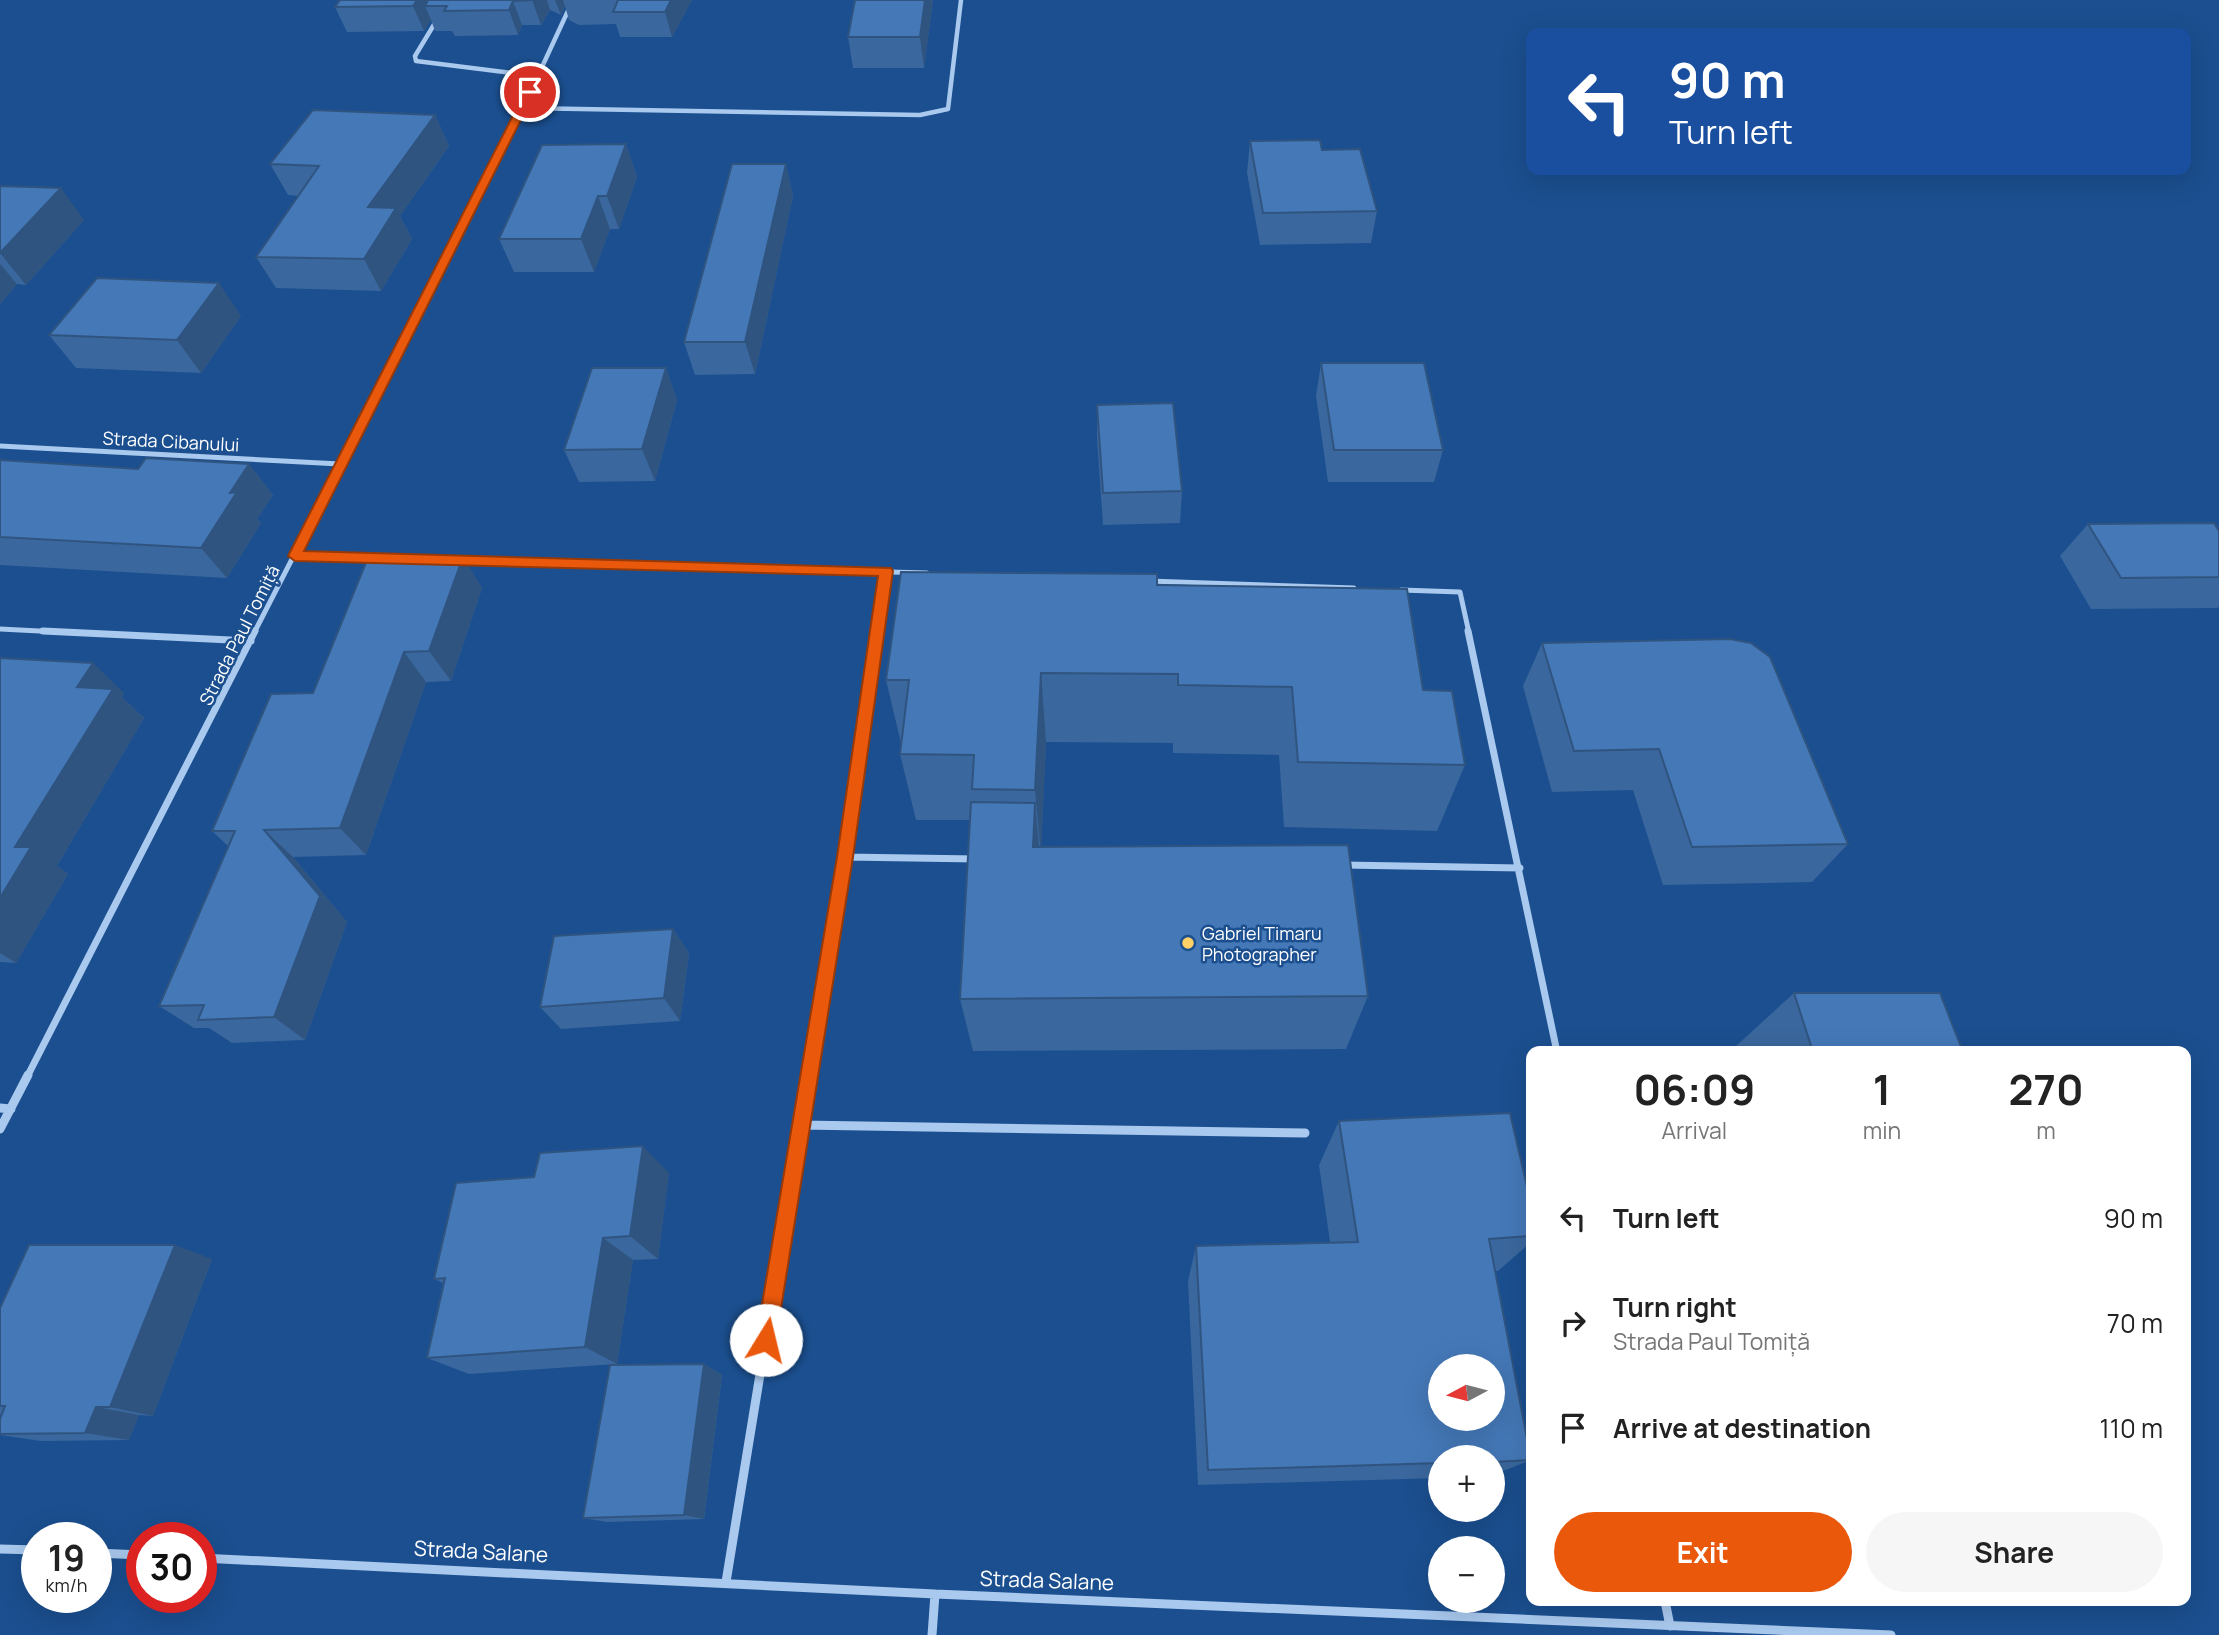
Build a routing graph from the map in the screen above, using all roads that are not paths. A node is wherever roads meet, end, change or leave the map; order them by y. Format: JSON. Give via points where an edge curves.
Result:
{"nodes":[{"id":1,"x":573,"y":0,"type":"edge"},
{"id":2,"x":961,"y":0,"type":"edge"},
{"id":3,"x":442,"y":11,"type":"edge"},
{"id":4,"x":536,"y":76,"type":"junction"},
{"id":5,"x":523,"y":108,"type":"junction"},
{"id":6,"x":0,"y":446,"type":"edge"},
{"id":7,"x":340,"y":464,"type":"junction"},
{"id":8,"x":295,"y":556,"type":"junction"},
{"id":9,"x":418,"y":559,"type":"edge"},
{"id":10,"x":446,"y":560,"type":"edge"},
{"id":11,"x":886,"y":571,"type":"junction"},
{"id":12,"x":940,"y":573,"type":"edge"},
{"id":13,"x":1146,"y":581,"type":"edge"},
{"id":14,"x":1364,"y":589,"type":"edge"},
{"id":15,"x":1392,"y":590,"type":"edge"},
{"id":16,"x":0,"y":629,"type":"edge"},
{"id":17,"x":251,"y":641,"type":"junction"},
{"id":18,"x":845,"y":857,"type":"junction"},
{"id":19,"x":983,"y":859,"type":"edge"},
{"id":20,"x":1327,"y":865,"type":"edge"},
{"id":21,"x":1520,"y":868,"type":"junction"},
{"id":22,"x":1555,"y":1046,"type":"edge"},
{"id":23,"x":0,"y":1108,"type":"edge"},
{"id":24,"x":10,"y":1109,"type":"junction"},
{"id":25,"x":801,"y":1125,"type":"junction"},
{"id":26,"x":0,"y":1129,"type":"edge"},
{"id":27,"x":1305,"y":1133,"type":"dead end"},
{"id":28,"x":0,"y":1549,"type":"edge"},
{"id":29,"x":21,"y":1550,"type":"edge"},
{"id":30,"x":217,"y":1559,"type":"edge"},
{"id":31,"x":726,"y":1582,"type":"junction"},
{"id":32,"x":935,"y":1594,"type":"junction"},
{"id":33,"x":1666,"y":1606,"type":"edge"},
{"id":34,"x":1670,"y":1626,"type":"junction"},
{"id":35,"x":932,"y":1635,"type":"edge"},
{"id":36,"x":1891,"y":1635,"type":"edge"}],
"edges":[{"from":1,"to":4,"type":"street","name":"Strada Paul Tomiță"},
{"from":2,"to":5,"type":"street","via":[[948,109],[920,115]]},
{"from":3,"to":4,"type":"street","via":[[416,61]]},
{"from":4,"to":5,"type":"street","name":"Strada Paul Tomiță"},
{"from":5,"to":7,"type":"street","name":"Strada Paul Tomiță"},
{"from":6,"to":7,"type":"street","name":"Strada Cibanului"},
{"from":7,"to":8,"type":"street","name":"Strada Paul Tomiță"},
{"from":8,"to":9,"type":"street"},
{"from":8,"to":17,"type":"street","name":"Strada Paul Tomiță"},
{"from":10,"to":11,"type":"street"},
{"from":11,"to":12,"type":"street"},
{"from":11,"to":18,"type":"street"},
{"from":13,"to":14,"type":"street"},
{"from":15,"to":21,"type":"street","via":[[1460,592]]},
{"from":16,"to":17,"type":"street"},
{"from":17,"to":24,"type":"street","name":"Strada Paul Tomiță"},
{"from":18,"to":19,"type":"street"},
{"from":18,"to":25,"type":"street"},
{"from":20,"to":21,"type":"street"},
{"from":21,"to":22,"type":"street"},
{"from":23,"to":24,"type":"street"},
{"from":24,"to":26,"type":"street","name":"Strada Paul Tomiță"},
{"from":25,"to":27,"type":"street"},
{"from":25,"to":31,"type":"street"},
{"from":28,"to":29,"type":"street"},
{"from":30,"to":31,"type":"street","name":"Strada Salane"},
{"from":31,"to":32,"type":"street","name":"Strada Salane"},
{"from":32,"to":34,"type":"street","name":"Strada Salane"},
{"from":32,"to":35,"type":"street"},
{"from":33,"to":34,"type":"street"},
{"from":34,"to":36,"type":"street","name":"Strada Salane"}]}
